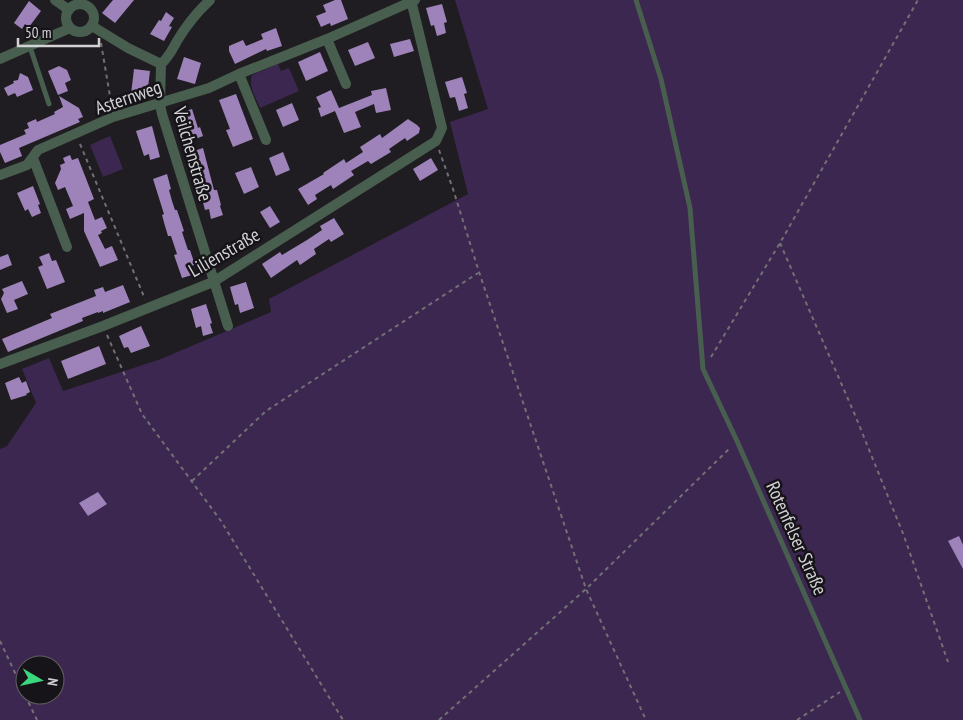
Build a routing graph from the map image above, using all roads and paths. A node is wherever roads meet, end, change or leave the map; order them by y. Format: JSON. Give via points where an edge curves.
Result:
{"nodes":[{"id":1,"x":55,"y":0,"type":"edge"},
{"id":2,"x":210,"y":0,"type":"edge"},
{"id":3,"x":412,"y":0,"type":"edge"},
{"id":4,"x":636,"y":0,"type":"edge"},
{"id":5,"x":918,"y":0,"type":"edge"},
{"id":6,"x":90,"y":2,"type":"edge"},
{"id":7,"x":71,"y":6,"type":"junction"},
{"id":8,"x":70,"y":28,"type":"junction"},
{"id":9,"x":96,"y":29,"type":"junction"},
{"id":10,"x":327,"y":39,"type":"junction"},
{"id":11,"x":30,"y":47,"type":"junction"},
{"id":12,"x":0,"y":59,"type":"edge"},
{"id":13,"x":161,"y":64,"type":"junction"},
{"id":14,"x":239,"y":74,"type":"junction"},
{"id":15,"x":346,"y":84,"type":"dead end"},
{"id":16,"x":49,"y":104,"type":"dead end"},
{"id":17,"x":160,"y":104,"type":"junction"},
{"id":18,"x":114,"y":117,"type":"junction"},
{"id":19,"x":76,"y":135,"type":"junction"},
{"id":20,"x":266,"y":140,"type":"dead end"},
{"id":21,"x":436,"y":140,"type":"junction"},
{"id":22,"x":33,"y":158,"type":"junction"},
{"id":23,"x":0,"y":175,"type":"edge"},
{"id":24,"x":780,"y":243,"type":"junction"},
{"id":25,"x":67,"y":247,"type":"dead end"},
{"id":26,"x":478,"y":272,"type":"junction"},
{"id":27,"x":213,"y":282,"type":"junction"},
{"id":28,"x":150,"y":308,"type":"junction"},
{"id":29,"x":103,"y":326,"type":"junction"},
{"id":30,"x":228,"y":326,"type":"dead end"},
{"id":31,"x":0,"y":364,"type":"edge"},
{"id":32,"x":703,"y":370,"type":"junction"},
{"id":33,"x":737,"y":441,"type":"junction"},
{"id":34,"x":192,"y":482,"type":"junction"},
{"id":35,"x":586,"y":588,"type":"junction"},
{"id":36,"x":0,"y":641,"type":"edge"},
{"id":37,"x":948,"y":662,"type":"dead end"},
{"id":38,"x":15,"y":673,"type":"edge"},
{"id":39,"x":846,"y":688,"type":"junction"},
{"id":40,"x":30,"y":705,"type":"edge"},
{"id":41,"x":37,"y":720,"type":"edge"},
{"id":42,"x":343,"y":720,"type":"edge"},
{"id":43,"x":439,"y":720,"type":"edge"},
{"id":44,"x":646,"y":720,"type":"edge"},
{"id":45,"x":797,"y":720,"type":"edge"},
{"id":46,"x":860,"y":720,"type":"edge"}],
"edges":[{"from":1,"to":7,"type":"street"},
{"from":2,"to":13,"type":"street","via":[[198,10]]},
{"from":3,"to":10,"type":"street","name":"Asternweg"},
{"from":3,"to":21,"type":"street","via":[[442,128]]},
{"from":4,"to":32,"type":"lane","via":[[661,79],[690,208]]},
{"from":5,"to":24,"type":"path"},
{"from":6,"to":7,"type":"path"},
{"from":6,"to":7,"type":"street"},
{"from":6,"to":9,"type":"street"},
{"from":7,"to":8,"type":"street","via":[[66,16]]},
{"from":8,"to":9,"type":"street","via":[[77,32]]},
{"from":8,"to":11,"type":"street"},
{"from":9,"to":13,"type":"street"},
{"from":9,"to":18,"type":"path"},
{"from":10,"to":14,"type":"street","name":"Asternweg"},
{"from":10,"to":15,"type":"street"},
{"from":11,"to":12,"type":"street"},
{"from":11,"to":16,"type":"lane"},
{"from":13,"to":17,"type":"street","name":"Veilchenstraße"},
{"from":14,"to":17,"type":"street","name":"Asternweg"},
{"from":14,"to":20,"type":"street"},
{"from":17,"to":18,"type":"street","name":"Asternweg"},
{"from":17,"to":27,"type":"street","name":"Veilchenstraße"},
{"from":18,"to":19,"type":"street","name":"Asternweg"},
{"from":19,"to":22,"type":"street","name":"Asternweg","via":[[38,150]]},
{"from":19,"to":28,"type":"path"},
{"from":21,"to":26,"type":"path"},
{"from":21,"to":27,"type":"street","name":"Lilienstraße"},
{"from":22,"to":23,"type":"street","name":"Asternweg","via":[[27,165]]},
{"from":22,"to":25,"type":"street"},
{"from":24,"to":32,"type":"path"},
{"from":24,"to":37,"type":"path","via":[[904,536]]},
{"from":26,"to":34,"type":"path","via":[[266,412]]},
{"from":26,"to":35,"type":"path"},
{"from":27,"to":28,"type":"street","name":"Lilienstraße"},
{"from":27,"to":30,"type":"street","name":"Veilchenstraße"},
{"from":28,"to":29,"type":"street","name":"Lilienstraße"},
{"from":29,"to":31,"type":"street","name":"Lilienstraße"},
{"from":29,"to":34,"type":"path","via":[[142,414]]},
{"from":32,"to":33,"type":"lane","name":"Rotenfelser Straße"},
{"from":33,"to":35,"type":"path"},
{"from":33,"to":39,"type":"lane","name":"Rotenfelser Straße"},
{"from":34,"to":42,"type":"path","via":[[221,521]]},
{"from":35,"to":43,"type":"path"},
{"from":35,"to":44,"type":"path"},
{"from":36,"to":38,"type":"path"},
{"from":39,"to":45,"type":"path"},
{"from":39,"to":46,"type":"lane","name":"Rotenfelser Straße"},
{"from":40,"to":41,"type":"path"}]}
